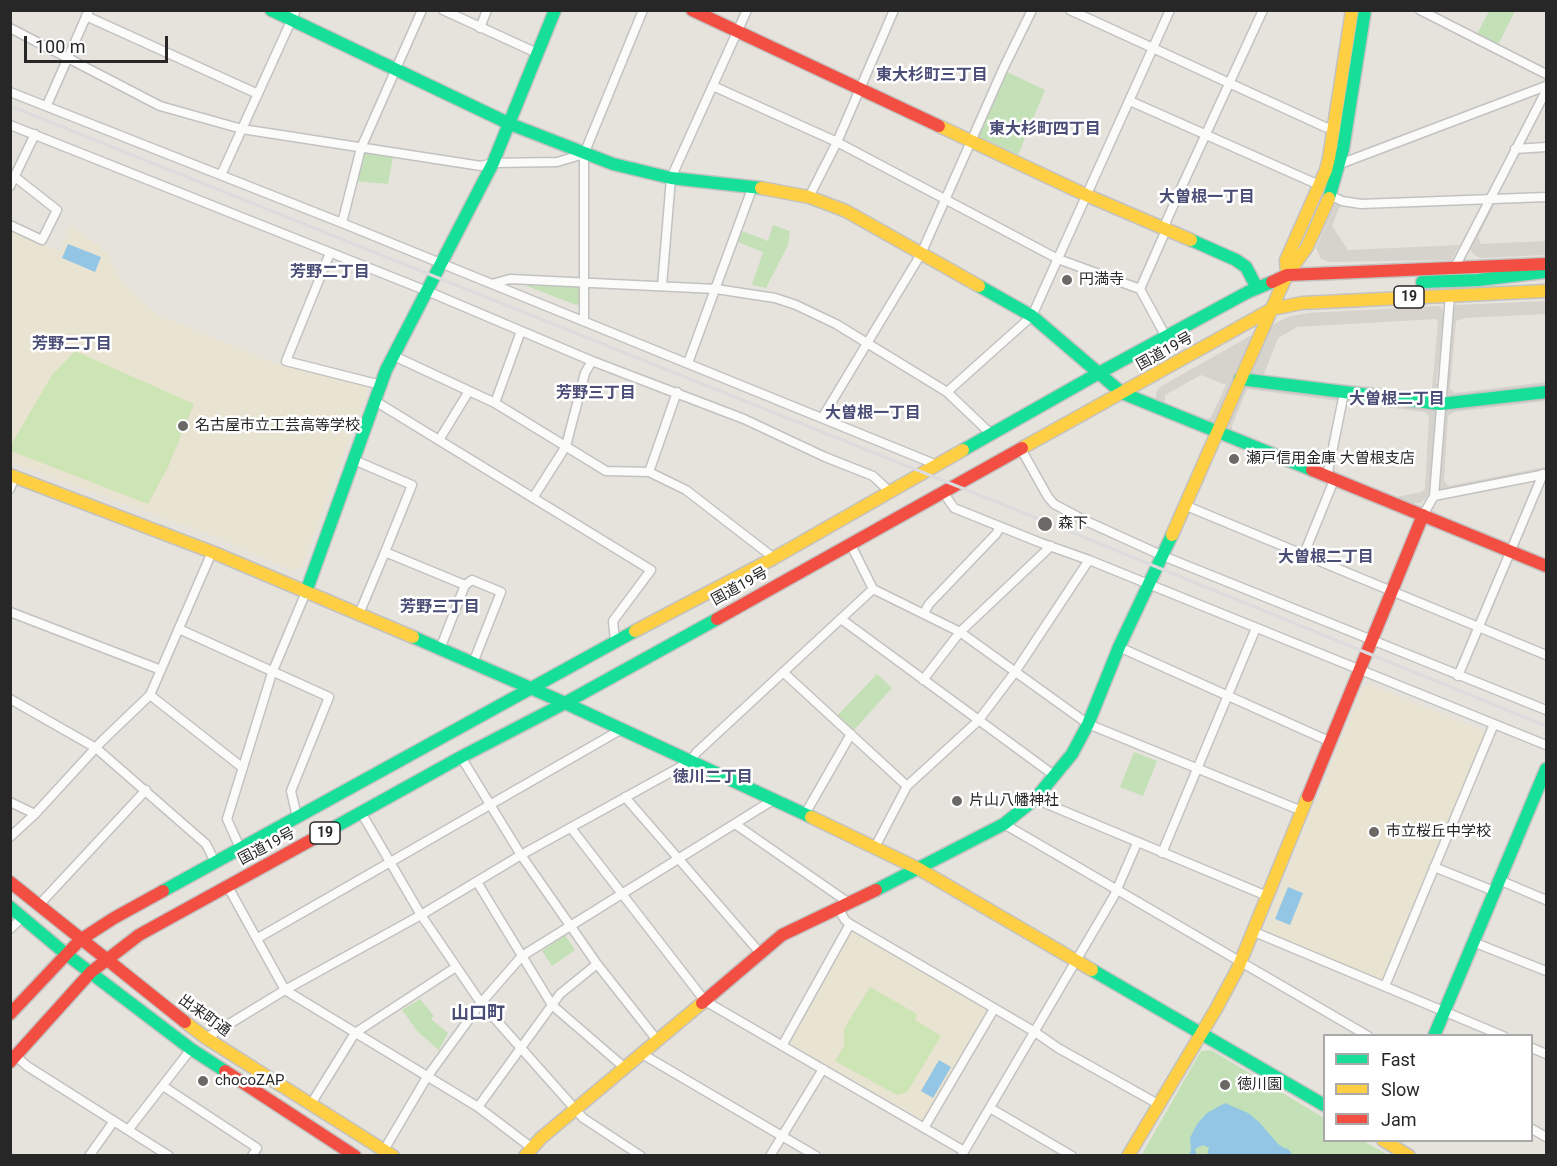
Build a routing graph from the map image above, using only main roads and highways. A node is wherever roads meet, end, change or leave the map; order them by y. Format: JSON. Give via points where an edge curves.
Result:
{"nodes":[{"id":1,"x":271,"y":10,"type":"edge"},
{"id":2,"x":555,"y":10,"type":"edge"},
{"id":3,"x":692,"y":10,"type":"edge"},
{"id":4,"x":1352,"y":10,"type":"edge"},
{"id":5,"x":1365,"y":10,"type":"edge"},
{"id":6,"x":294,"y":15,"type":"edge"},
{"id":7,"x":510,"y":124,"type":"junction"},
{"id":8,"x":1546,"y":264,"type":"edge"},
{"id":9,"x":1546,"y":274,"type":"edge"},
{"id":10,"x":1287,"y":275,"type":"junction"},
{"id":11,"x":1422,"y":282,"type":"dead end"},
{"id":12,"x":1257,"y":288,"type":"junction"},
{"id":13,"x":1546,"y":291,"type":"edge"},
{"id":14,"x":1272,"y":309,"type":"junction"},
{"id":15,"x":1099,"y":373,"type":"junction"},
{"id":16,"x":1240,"y":379,"type":"junction"},
{"id":17,"x":1546,"y":392,"type":"edge"},
{"id":18,"x":1122,"y":393,"type":"junction"},
{"id":19,"x":1217,"y":431,"type":"junction"},
{"id":20,"x":12,"y":480,"type":"edge"},
{"id":21,"x":1423,"y":515,"type":"junction"},
{"id":22,"x":1546,"y":566,"type":"edge"},
{"id":23,"x":306,"y":592,"type":"junction"},
{"id":24,"x":529,"y":688,"type":"junction"},
{"id":25,"x":565,"y":703,"type":"junction"},
{"id":26,"x":1546,"y":769,"type":"edge"},
{"id":27,"x":919,"y":869,"type":"junction"},
{"id":28,"x":10,"y":882,"type":"edge"},
{"id":29,"x":10,"y":907,"type":"edge"},
{"id":30,"x":80,"y":940,"type":"junction"},
{"id":31,"x":66,"y":954,"type":"junction"},
{"id":32,"x":106,"y":960,"type":"junction"},
{"id":33,"x":91,"y":972,"type":"junction"},
{"id":34,"x":10,"y":1014,"type":"edge"},
{"id":35,"x":1201,"y":1033,"type":"junction"},
{"id":36,"x":1434,"y":1034,"type":"edge"},
{"id":37,"x":13,"y":1059,"type":"edge"},
{"id":38,"x":1323,"y":1104,"type":"edge"},
{"id":39,"x":1386,"y":1142,"type":"edge"},
{"id":40,"x":388,"y":1153,"type":"edge"},
{"id":41,"x":527,"y":1153,"type":"edge"},
{"id":42,"x":355,"y":1155,"type":"edge"},
{"id":43,"x":1128,"y":1155,"type":"edge"},
{"id":44,"x":1409,"y":1155,"type":"edge"}],
"edges":[{"from":1,"to":6,"type":"main road"},
{"from":2,"to":7,"type":"main road"},
{"from":3,"to":12,"type":"main road","via":[[1086,195],[1236,260],[1246,267]]},
{"from":4,"to":10,"type":"main road","via":[[1329,158],[1286,260]]},
{"from":5,"to":10,"type":"main road","via":[[1340,165],[1307,247]]},
{"from":6,"to":7,"type":"main road"},
{"from":7,"to":15,"type":"main road","via":[[641,172],[753,186],[809,197],[846,211],[1032,316]]},
{"from":7,"to":23,"type":"main road","via":[[381,385]]},
{"from":8,"to":10,"type":"main road","name":"国道19号","number":"19"},
{"from":9,"to":11,"type":"main road"},
{"from":10,"to":12,"type":"main road","name":"国道19号","number":"19"},
{"from":10,"to":14,"type":"main road"},
{"from":12,"to":15,"type":"main road","name":"国道19号","number":"19"},
{"from":13,"to":14,"type":"main road","name":"国道19号","number":"19","via":[[1302,303]]},
{"from":14,"to":16,"type":"main road"},
{"from":14,"to":18,"type":"main road","name":"国道19号","number":"19"},
{"from":15,"to":18,"type":"main road"},
{"from":15,"to":24,"type":"main road","name":"国道19号","number":"19","via":[[774,558]]},
{"from":16,"to":17,"type":"main road","via":[[1440,404]]},
{"from":16,"to":19,"type":"main road"},
{"from":18,"to":19,"type":"main road"},
{"from":18,"to":25,"type":"main road","name":"国道19号","number":"19"},
{"from":19,"to":21,"type":"main road"},
{"from":19,"to":27,"type":"main road","via":[[1072,754],[1035,799],[1004,824]]},
{"from":20,"to":23,"type":"main road","via":[[212,552]]},
{"from":21,"to":22,"type":"main road"},
{"from":21,"to":35,"type":"main road","via":[[1241,961]]},
{"from":23,"to":24,"type":"main road"},
{"from":24,"to":25,"type":"main road"},
{"from":24,"to":30,"type":"main road","name":"国道19号","number":"19"},
{"from":25,"to":27,"type":"main road"},
{"from":25,"to":32,"type":"main road","name":"国道19号","number":"19","via":[[227,885],[139,935]]},
{"from":26,"to":36,"type":"main road"},
{"from":27,"to":35,"type":"main road"},
{"from":27,"to":41,"type":"main road","via":[[782,935]]},
{"from":28,"to":30,"type":"main road","name":"出来町通"},
{"from":29,"to":31,"type":"main road"},
{"from":30,"to":31,"type":"main road","name":"国道19号","number":"19"},
{"from":30,"to":32,"type":"main road","name":"出来町通"},
{"from":31,"to":33,"type":"main road"},
{"from":31,"to":34,"type":"main road","name":"国道19号","number":"19"},
{"from":32,"to":33,"type":"main road","name":"国道19号","number":"19"},
{"from":32,"to":40,"type":"main road","name":"出来町通","via":[[207,1038]]},
{"from":33,"to":37,"type":"main road","name":"国道19号","number":"19"},
{"from":33,"to":42,"type":"main road","via":[[191,1049]]},
{"from":35,"to":38,"type":"main road"},
{"from":35,"to":43,"type":"main road"},
{"from":39,"to":44,"type":"main road"}]}
